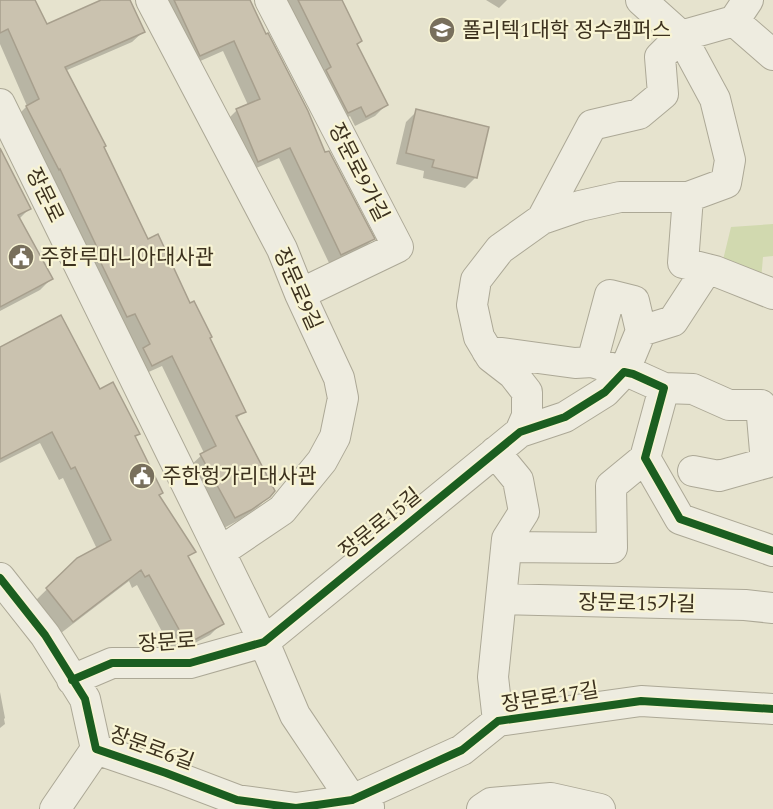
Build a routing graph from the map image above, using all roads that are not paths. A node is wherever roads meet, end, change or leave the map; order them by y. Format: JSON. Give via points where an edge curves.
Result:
{"nodes":[{"id":1,"x":151,"y":0,"type":"edge"},
{"id":2,"x":270,"y":0,"type":"edge"},
{"id":3,"x":641,"y":0,"type":"edge"},
{"id":4,"x":741,"y":10,"type":"edge"},
{"id":5,"x":681,"y":36,"type":"junction"},
{"id":6,"x":773,"y":55,"type":"edge"},
{"id":7,"x":0,"y":104,"type":"edge"},
{"id":8,"x":688,"y":197,"type":"junction"},
{"id":9,"x":542,"y":219,"type":"junction"},
{"id":10,"x":707,"y":269,"type":"junction"},
{"id":11,"x":300,"y":294,"type":"junction"},
{"id":12,"x":773,"y":294,"type":"edge"},
{"id":13,"x":641,"y":331,"type":"junction"},
{"id":14,"x":487,"y":351,"type":"junction"},
{"id":15,"x":592,"y":362,"type":"junction"},
{"id":16,"x":624,"y":372,"type":"junction"},
{"id":17,"x":664,"y":388,"type":"junction"},
{"id":18,"x":520,"y":432,"type":"junction"},
{"id":19,"x":495,"y":452,"type":"junction"},
{"id":20,"x":645,"y":458,"type":"junction"},
{"id":21,"x":770,"y":462,"type":"edge"},
{"id":22,"x":693,"y":471,"type":"dead end"},
{"id":23,"x":507,"y":548,"type":"junction"},
{"id":24,"x":773,"y":551,"type":"edge"},
{"id":25,"x":220,"y":552,"type":"junction"},
{"id":26,"x":0,"y":578,"type":"edge"},
{"id":27,"x":501,"y":599,"type":"junction"},
{"id":28,"x":773,"y":608,"type":"edge"},
{"id":29,"x":264,"y":642,"type":"junction"},
{"id":30,"x":72,"y":680,"type":"junction"},
{"id":31,"x":773,"y":709,"type":"edge"},
{"id":32,"x":498,"y":721,"type":"junction"},
{"id":33,"x":96,"y":749,"type":"junction"},
{"id":34,"x":363,"y":805,"type":"edge"},
{"id":35,"x":55,"y":809,"type":"edge"},
{"id":36,"x":482,"y":809,"type":"edge"},
{"id":37,"x":600,"y":809,"type":"edge"}],
"edges":[{"from":1,"to":11,"type":"street","name":"장문로9길","via":[[282,249]]},
{"from":2,"to":11,"type":"street","name":"장문로9가길","via":[[398,247]]},
{"from":3,"to":5,"type":"street"},
{"from":4,"to":5,"type":"street"},
{"from":4,"to":6,"type":"street"},
{"from":5,"to":8,"type":"street","via":[[715,99],[730,160],[726,183]]},
{"from":5,"to":9,"type":"street","via":[[660,57],[663,94],[639,114],[592,125]]},
{"from":7,"to":25,"type":"street","name":"장문로"},
{"from":8,"to":9,"type":"street","via":[[620,197]]},
{"from":8,"to":10,"type":"street","via":[[683,262]]},
{"from":9,"to":14,"type":"street","via":[[500,249],[476,280],[472,305],[479,337]]},
{"from":10,"to":12,"type":"street"},
{"from":10,"to":13,"type":"street","via":[[673,321]]},
{"from":11,"to":25,"type":"street","name":"장문로9길","via":[[339,378],[343,398],[335,437],[322,461],[282,510]]},
{"from":13,"to":15,"type":"street","via":[[634,301],[610,295]]},
{"from":13,"to":16,"type":"street"},
{"from":14,"to":15,"type":"street"},
{"from":14,"to":18,"type":"street","via":[[527,392],[527,416]]},
{"from":15,"to":16,"type":"street"},
{"from":16,"to":17,"type":"street"},
{"from":16,"to":18,"type":"street","via":[[605,392],[566,417]]},
{"from":17,"to":20,"type":"street"},
{"from":17,"to":21,"type":"street","via":[[693,389],[729,405],[761,405]]},
{"from":18,"to":19,"type":"street","name":"장문로15길"},
{"from":19,"to":23,"type":"street","via":[[518,480],[524,512],[507,539]]},
{"from":19,"to":29,"type":"street","name":"장문로15길"},
{"from":20,"to":23,"type":"street","via":[[611,486],[612,548]]},
{"from":20,"to":24,"type":"street","via":[[680,519]]},
{"from":21,"to":22,"type":"street","via":[[718,476]]},
{"from":23,"to":27,"type":"street"},
{"from":25,"to":29,"type":"street","name":"장문로"},
{"from":26,"to":30,"type":"street","name":"장문로6길","via":[[45,635]]},
{"from":27,"to":28,"type":"street","name":"장문로15가길"},
{"from":27,"to":32,"type":"street","via":[[493,677]]},
{"from":29,"to":30,"type":"street","name":"장문로","via":[[190,663],[112,663]]},
{"from":29,"to":34,"type":"street","name":"장문로","via":[[295,715]]},
{"from":30,"to":33,"type":"street","name":"장문로6길","via":[[85,699]]},
{"from":31,"to":32,"type":"street","name":"장문로17길","via":[[641,701]]},
{"from":32,"to":34,"type":"street","name":"장문로17길","via":[[462,750]]},
{"from":33,"to":34,"type":"street","name":"장문로6길","via":[[237,800],[296,808]]},
{"from":33,"to":35,"type":"street"},
{"from":36,"to":37,"type":"street","via":[[491,803],[551,798]]}]}
